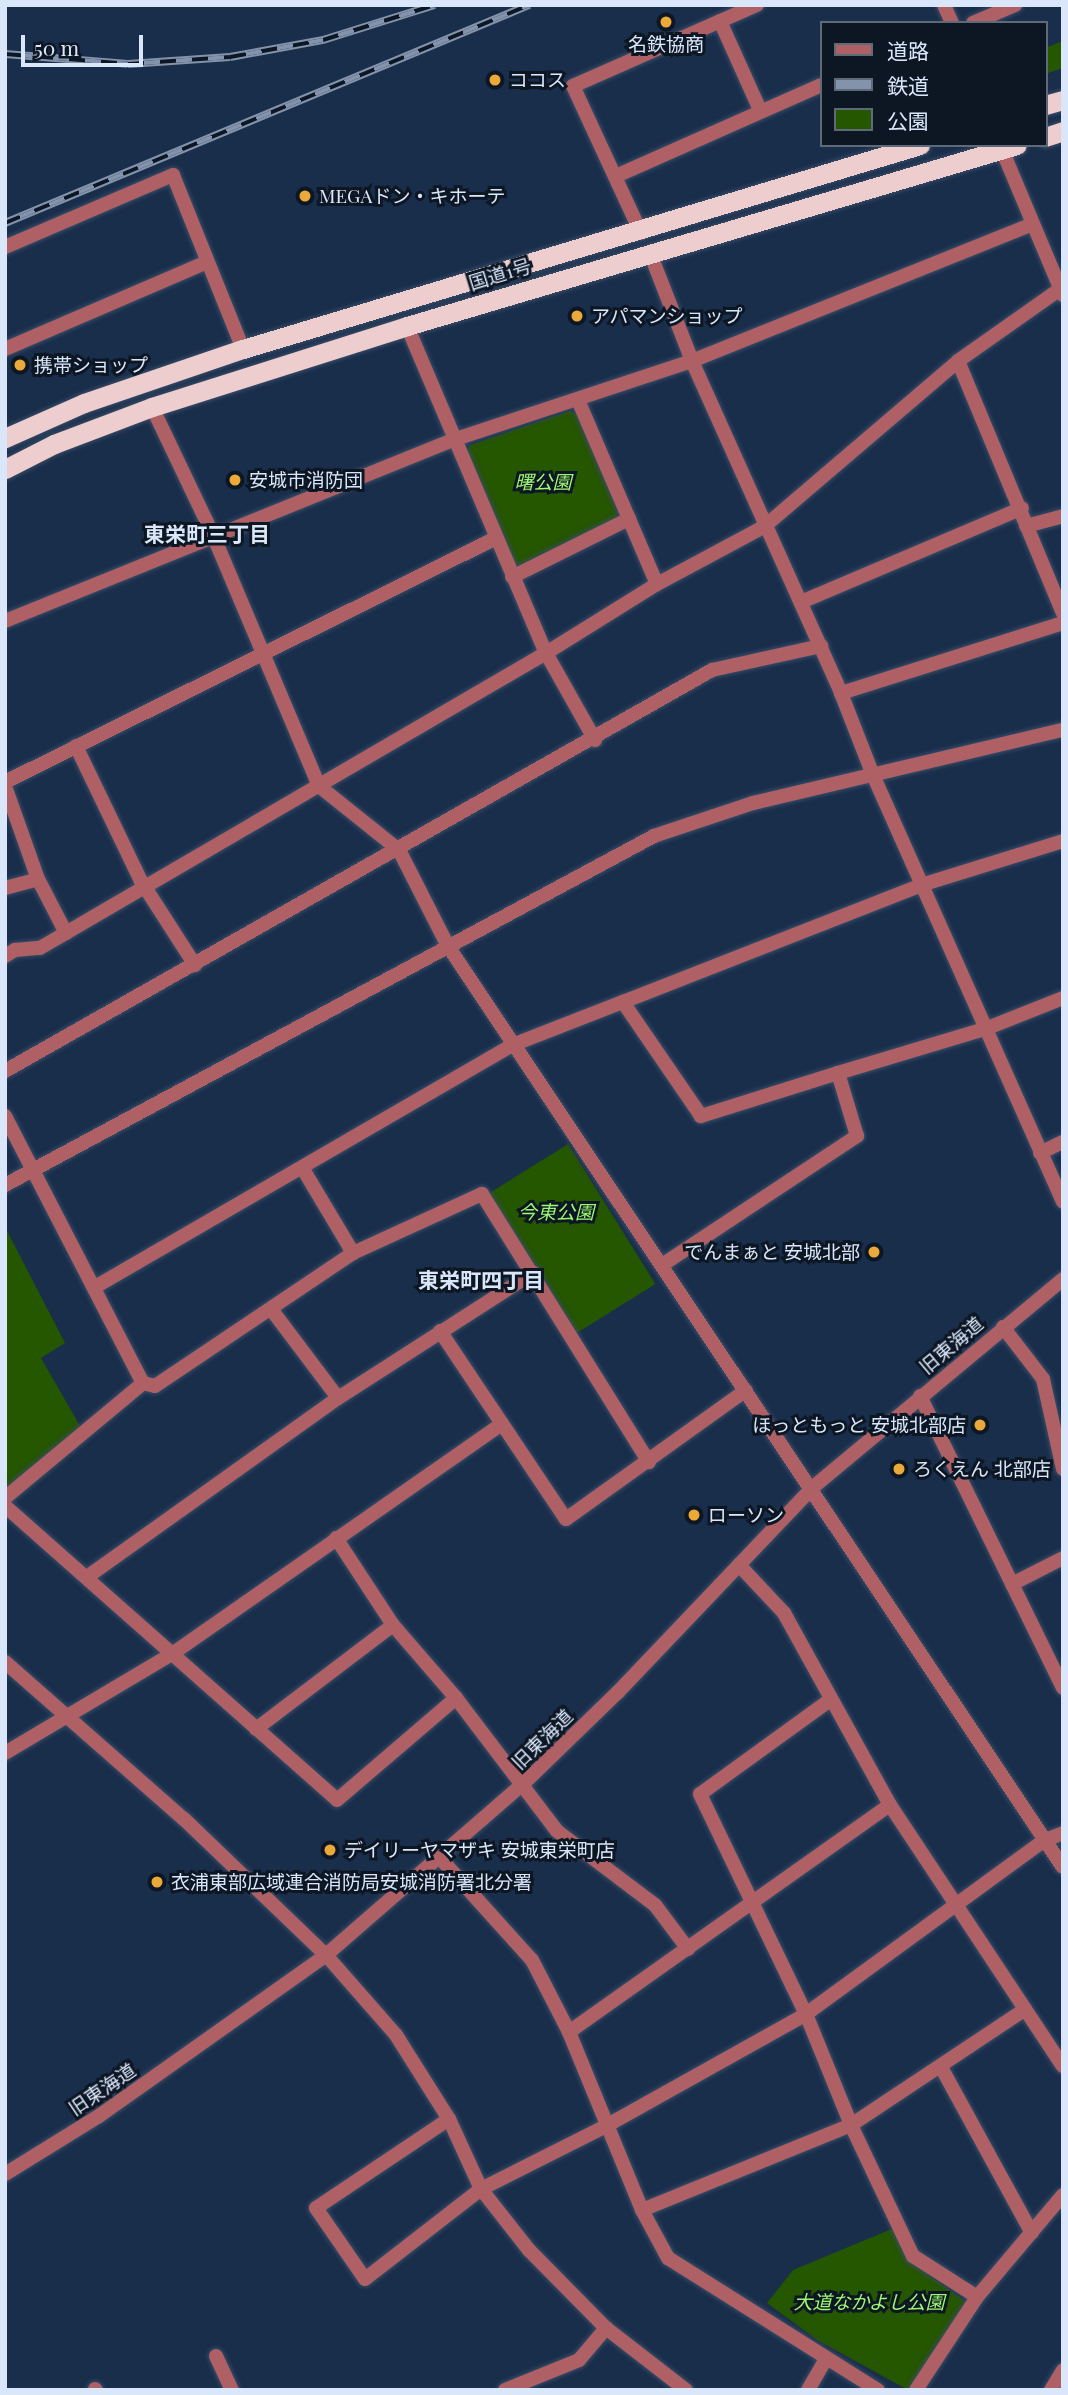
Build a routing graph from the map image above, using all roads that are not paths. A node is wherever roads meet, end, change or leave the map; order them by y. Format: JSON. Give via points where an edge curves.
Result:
{"nodes":[{"id":1,"x":757,"y":5,"type":"edge"},
{"id":2,"x":944,"y":5,"type":"edge"},
{"id":3,"x":1015,"y":5,"type":"edge"},
{"id":4,"x":720,"y":21,"type":"junction"},
{"id":5,"x":951,"y":21,"type":"edge"},
{"id":6,"x":978,"y":21,"type":"edge"},
{"id":7,"x":820,"y":85,"type":"edge"},
{"id":8,"x":760,"y":110,"type":"junction"},
{"id":9,"x":914,"y":147,"type":"edge"},
{"id":10,"x":1006,"y":147,"type":"edge"},
{"id":11,"x":616,"y":176,"type":"junction"},
{"id":12,"x":1033,"y":224,"type":"junction"},
{"id":13,"x":641,"y":233,"type":"junction"},
{"id":14,"x":5,"y":247,"type":"edge"},
{"id":15,"x":650,"y":253,"type":"junction"},
{"id":16,"x":207,"y":262,"type":"junction"},
{"id":17,"x":1062,"y":292,"type":"edge"},
{"id":18,"x":407,"y":326,"type":"junction"},
{"id":19,"x":5,"y":349,"type":"edge"},
{"id":20,"x":243,"y":349,"type":"junction"},
{"id":21,"x":692,"y":361,"type":"junction"},
{"id":22,"x":958,"y":361,"type":"junction"},
{"id":23,"x":578,"y":400,"type":"junction"},
{"id":24,"x":152,"y":407,"type":"junction"},
{"id":25,"x":5,"y":438,"type":"edge"},
{"id":26,"x":456,"y":439,"type":"junction"},
{"id":27,"x":5,"y":469,"type":"edge"},
{"id":28,"x":1022,"y":508,"type":"junction"},
{"id":29,"x":1063,"y":516,"type":"edge"},
{"id":30,"x":629,"y":519,"type":"junction"},
{"id":31,"x":765,"y":526,"type":"junction"},
{"id":32,"x":1027,"y":526,"type":"junction"},
{"id":33,"x":213,"y":535,"type":"junction"},
{"id":34,"x":495,"y":539,"type":"junction"},
{"id":35,"x":512,"y":577,"type":"junction"},
{"id":36,"x":657,"y":583,"type":"junction"},
{"id":37,"x":801,"y":602,"type":"junction"},
{"id":38,"x":1063,"y":613,"type":"edge"},
{"id":39,"x":5,"y":621,"type":"edge"},
{"id":40,"x":1063,"y":623,"type":"edge"},
{"id":41,"x":821,"y":646,"type":"junction"},
{"id":42,"x":546,"y":653,"type":"junction"},
{"id":43,"x":261,"y":657,"type":"junction"},
{"id":44,"x":841,"y":692,"type":"junction"},
{"id":45,"x":1063,"y":730,"type":"edge"},
{"id":46,"x":595,"y":740,"type":"junction"},
{"id":47,"x":76,"y":746,"type":"junction"},
{"id":48,"x":873,"y":775,"type":"junction"},
{"id":49,"x":5,"y":784,"type":"edge"},
{"id":50,"x":319,"y":786,"type":"junction"},
{"id":51,"x":1063,"y":841,"type":"edge"},
{"id":52,"x":399,"y":850,"type":"junction"},
{"id":53,"x":38,"y":878,"type":"junction"},
{"id":54,"x":921,"y":884,"type":"junction"},
{"id":55,"x":147,"y":886,"type":"junction"},
{"id":56,"x":5,"y":888,"type":"edge"},
{"id":57,"x":66,"y":933,"type":"junction"},
{"id":58,"x":448,"y":946,"type":"junction"},
{"id":59,"x":5,"y":956,"type":"edge"},
{"id":60,"x":195,"y":965,"type":"junction"},
{"id":61,"x":1063,"y":998,"type":"edge"},
{"id":62,"x":624,"y":1002,"type":"junction"},
{"id":63,"x":985,"y":1029,"type":"junction"},
{"id":64,"x":515,"y":1044,"type":"junction"},
{"id":65,"x":5,"y":1071,"type":"edge"},
{"id":66,"x":838,"y":1073,"type":"junction"},
{"id":67,"x":5,"y":1116,"type":"edge"},
{"id":68,"x":1063,"y":1142,"type":"edge"},
{"id":69,"x":1040,"y":1153,"type":"junction"},
{"id":70,"x":303,"y":1169,"type":"junction"},
{"id":71,"x":34,"y":1170,"type":"junction"},
{"id":72,"x":5,"y":1185,"type":"edge"},
{"id":73,"x":1063,"y":1202,"type":"edge"},
{"id":74,"x":353,"y":1253,"type":"junction"},
{"id":75,"x":662,"y":1265,"type":"junction"},
{"id":76,"x":533,"y":1273,"type":"junction"},
{"id":77,"x":1063,"y":1279,"type":"edge"},
{"id":78,"x":94,"y":1287,"type":"junction"},
{"id":79,"x":271,"y":1309,"type":"junction"},
{"id":80,"x":1003,"y":1327,"type":"junction"},
{"id":81,"x":440,"y":1331,"type":"junction"},
{"id":82,"x":143,"y":1383,"type":"junction"},
{"id":83,"x":746,"y":1390,"type":"junction"},
{"id":84,"x":920,"y":1396,"type":"junction"},
{"id":85,"x":338,"y":1398,"type":"junction"},
{"id":86,"x":502,"y":1423,"type":"junction"},
{"id":87,"x":649,"y":1462,"type":"junction"},
{"id":88,"x":1063,"y":1469,"type":"edge"},
{"id":89,"x":811,"y":1489,"type":"junction"},
{"id":90,"x":5,"y":1498,"type":"edge"},
{"id":91,"x":5,"y":1506,"type":"edge"},
{"id":92,"x":336,"y":1538,"type":"junction"},
{"id":93,"x":1063,"y":1558,"type":"edge"},
{"id":94,"x":739,"y":1565,"type":"junction"},
{"id":95,"x":87,"y":1577,"type":"junction"},
{"id":96,"x":1012,"y":1584,"type":"junction"},
{"id":97,"x":393,"y":1625,"type":"junction"},
{"id":98,"x":172,"y":1654,"type":"junction"},
{"id":99,"x":5,"y":1662,"type":"edge"},
{"id":100,"x":1063,"y":1688,"type":"edge"},
{"id":101,"x":456,"y":1698,"type":"junction"},
{"id":102,"x":830,"y":1700,"type":"junction"},
{"id":103,"x":66,"y":1718,"type":"junction"},
{"id":104,"x":256,"y":1729,"type":"junction"},
{"id":105,"x":5,"y":1753,"type":"edge"},
{"id":106,"x":524,"y":1783,"type":"junction"},
{"id":107,"x":890,"y":1805,"type":"junction"},
{"id":108,"x":1063,"y":1833,"type":"edge"},
{"id":109,"x":1045,"y":1840,"type":"junction"},
{"id":110,"x":440,"y":1858,"type":"junction"},
{"id":111,"x":1063,"y":1867,"type":"edge"},
{"id":112,"x":751,"y":1902,"type":"junction"},
{"id":113,"x":954,"y":1905,"type":"junction"},
{"id":114,"x":688,"y":1949,"type":"junction"},
{"id":115,"x":326,"y":1955,"type":"junction"},
{"id":116,"x":1024,"y":2010,"type":"junction"},
{"id":117,"x":806,"y":2014,"type":"junction"},
{"id":118,"x":569,"y":2032,"type":"junction"},
{"id":119,"x":1063,"y":2066,"type":"edge"},
{"id":120,"x":941,"y":2067,"type":"junction"},
{"id":121,"x":449,"y":2119,"type":"junction"},
{"id":122,"x":851,"y":2125,"type":"junction"},
{"id":123,"x":606,"y":2126,"type":"junction"},
{"id":124,"x":5,"y":2174,"type":"edge"},
{"id":125,"x":481,"y":2189,"type":"junction"},
{"id":126,"x":1063,"y":2195,"type":"edge"},
{"id":127,"x":642,"y":2210,"type":"junction"},
{"id":128,"x":1032,"y":2233,"type":"junction"},
{"id":129,"x":976,"y":2297,"type":"junction"},
{"id":130,"x":606,"y":2328,"type":"junction"},
{"id":131,"x":216,"y":2356,"type":"dead end"},
{"id":132,"x":827,"y":2359,"type":"junction"},
{"id":133,"x":1063,"y":2370,"type":"edge"},
{"id":134,"x":541,"y":2385,"type":"edge"},
{"id":135,"x":232,"y":2390,"type":"edge"},
{"id":136,"x":505,"y":2390,"type":"edge"},
{"id":137,"x":687,"y":2390,"type":"edge"},
{"id":138,"x":808,"y":2390,"type":"edge"},
{"id":139,"x":878,"y":2390,"type":"edge"},
{"id":140,"x":916,"y":2390,"type":"edge"},
{"id":141,"x":1051,"y":2390,"type":"edge"}],
"edges":[{"from":1,"to":4,"type":"street"},
{"from":2,"to":5,"type":"street"},
{"from":3,"to":6,"type":"street"},
{"from":4,"to":8,"type":"street"},
{"from":4,"to":11,"type":"street","via":[[573,86]]},
{"from":7,"to":8,"type":"street"},
{"from":8,"to":11,"type":"street"},
{"from":9,"to":13,"type":"highway","name":"国道1号"},
{"from":10,"to":12,"type":"street"},
{"from":10,"to":15,"type":"highway","name":"国道1号"},
{"from":11,"to":13,"type":"street"},
{"from":12,"to":17,"type":"street"},
{"from":12,"to":21,"type":"street"},
{"from":13,"to":20,"type":"highway","name":"国道1号"},
{"from":14,"to":16,"type":"street","via":[[173,175]]},
{"from":15,"to":18,"type":"highway","name":"国道1号"},
{"from":15,"to":21,"type":"street"},
{"from":16,"to":19,"type":"street"},
{"from":16,"to":20,"type":"street"},
{"from":17,"to":22,"type":"street"},
{"from":18,"to":24,"type":"highway","name":"国道1号"},
{"from":18,"to":26,"type":"street"},
{"from":20,"to":25,"type":"highway","name":"国道1号","via":[[84,403]]},
{"from":21,"to":23,"type":"street"},
{"from":21,"to":31,"type":"street"},
{"from":22,"to":28,"type":"street"},
{"from":22,"to":31,"type":"street"},
{"from":23,"to":26,"type":"street"},
{"from":23,"to":30,"type":"street"},
{"from":24,"to":27,"type":"highway","name":"国道1号","via":[[54,444]]},
{"from":24,"to":33,"type":"street"},
{"from":26,"to":33,"type":"street"},
{"from":26,"to":34,"type":"street"},
{"from":28,"to":32,"type":"street"},
{"from":28,"to":37,"type":"street"},
{"from":29,"to":32,"type":"street"},
{"from":30,"to":35,"type":"street"},
{"from":30,"to":36,"type":"street"},
{"from":31,"to":36,"type":"street"},
{"from":31,"to":37,"type":"street"},
{"from":32,"to":38,"type":"street"},
{"from":33,"to":39,"type":"street"},
{"from":33,"to":43,"type":"street"},
{"from":34,"to":35,"type":"street"},
{"from":34,"to":43,"type":"street"},
{"from":35,"to":42,"type":"street"},
{"from":36,"to":42,"type":"street"},
{"from":37,"to":41,"type":"street"},
{"from":40,"to":44,"type":"street"},
{"from":41,"to":44,"type":"street"},
{"from":41,"to":46,"type":"street","via":[[712,670]]},
{"from":42,"to":46,"type":"street"},
{"from":42,"to":50,"type":"street"},
{"from":43,"to":47,"type":"street"},
{"from":43,"to":50,"type":"street"},
{"from":44,"to":48,"type":"street"},
{"from":45,"to":48,"type":"street"},
{"from":46,"to":52,"type":"street"},
{"from":47,"to":49,"type":"street"},
{"from":47,"to":55,"type":"street"},
{"from":48,"to":54,"type":"street"},
{"from":48,"to":58,"type":"street","via":[[753,803],[654,836]]},
{"from":49,"to":53,"type":"street"},
{"from":50,"to":52,"type":"street"},
{"from":50,"to":55,"type":"street"},
{"from":51,"to":54,"type":"street"},
{"from":52,"to":58,"type":"street"},
{"from":52,"to":60,"type":"street"},
{"from":53,"to":56,"type":"street"},
{"from":53,"to":57,"type":"street"},
{"from":54,"to":62,"type":"street"},
{"from":54,"to":63,"type":"street"},
{"from":55,"to":57,"type":"street"},
{"from":55,"to":60,"type":"street"},
{"from":57,"to":59,"type":"street","via":[[40,948],[15,950]]},
{"from":58,"to":64,"type":"street"},
{"from":58,"to":71,"type":"street"},
{"from":60,"to":65,"type":"street"},
{"from":61,"to":63,"type":"street"},
{"from":62,"to":64,"type":"street"},
{"from":62,"to":66,"type":"street","via":[[701,1116]]},
{"from":63,"to":66,"type":"street"},
{"from":63,"to":69,"type":"street"},
{"from":64,"to":70,"type":"street"},
{"from":64,"to":75,"type":"street"},
{"from":66,"to":75,"type":"street","via":[[857,1136],[852,1142]]},
{"from":67,"to":71,"type":"street"},
{"from":68,"to":69,"type":"street"},
{"from":69,"to":73,"type":"street"},
{"from":70,"to":74,"type":"street"},
{"from":70,"to":78,"type":"street"},
{"from":71,"to":72,"type":"street"},
{"from":71,"to":78,"type":"street"},
{"from":74,"to":76,"type":"street","via":[[482,1194]]},
{"from":74,"to":79,"type":"street"},
{"from":75,"to":83,"type":"street"},
{"from":76,"to":81,"type":"street"},
{"from":76,"to":87,"type":"street"},
{"from":77,"to":80,"type":"street","name":"旧東海道"},
{"from":78,"to":82,"type":"street"},
{"from":79,"to":82,"type":"street","via":[[155,1386]]},
{"from":79,"to":85,"type":"street"},
{"from":80,"to":84,"type":"street","name":"旧東海道"},
{"from":80,"to":88,"type":"street","via":[[1043,1379]]},
{"from":81,"to":85,"type":"street"},
{"from":81,"to":86,"type":"street"},
{"from":82,"to":90,"type":"street"},
{"from":83,"to":87,"type":"street"},
{"from":83,"to":89,"type":"street"},
{"from":84,"to":89,"type":"street","name":"旧東海道"},
{"from":84,"to":96,"type":"street"},
{"from":85,"to":95,"type":"street"},
{"from":86,"to":87,"type":"street","via":[[566,1519]]},
{"from":86,"to":92,"type":"street"},
{"from":89,"to":94,"type":"street","name":"旧東海道"},
{"from":89,"to":109,"type":"street"},
{"from":91,"to":95,"type":"street"},
{"from":92,"to":97,"type":"street"},
{"from":92,"to":98,"type":"street"},
{"from":93,"to":96,"type":"street"},
{"from":94,"to":102,"type":"street","via":[[784,1613]]},
{"from":94,"to":106,"type":"street","name":"旧東海道"},
{"from":95,"to":98,"type":"street"},
{"from":96,"to":100,"type":"street"},
{"from":97,"to":101,"type":"street"},
{"from":97,"to":104,"type":"street"},
{"from":98,"to":103,"type":"street"},
{"from":98,"to":104,"type":"street"},
{"from":99,"to":103,"type":"street"},
{"from":101,"to":104,"type":"street","via":[[337,1800]]},
{"from":101,"to":106,"type":"street"},
{"from":102,"to":107,"type":"street"},
{"from":102,"to":112,"type":"street","via":[[700,1794]]},
{"from":103,"to":105,"type":"street"},
{"from":103,"to":115,"type":"street","via":[[184,1819]]},
{"from":106,"to":110,"type":"street","name":"旧東海道"},
{"from":106,"to":114,"type":"street","via":[[558,1831],[655,1905]]},
{"from":107,"to":112,"type":"street"},
{"from":107,"to":113,"type":"street"},
{"from":108,"to":109,"type":"street"},
{"from":109,"to":111,"type":"street"},
{"from":109,"to":113,"type":"street"},
{"from":110,"to":115,"type":"street","name":"旧東海道"},
{"from":110,"to":118,"type":"street","via":[[532,1960]]},
{"from":112,"to":114,"type":"street"},
{"from":112,"to":117,"type":"street"},
{"from":113,"to":116,"type":"street"},
{"from":113,"to":117,"type":"street"},
{"from":114,"to":118,"type":"street"},
{"from":115,"to":121,"type":"street","via":[[396,2035]]},
{"from":115,"to":124,"type":"street","name":"旧東海道","via":[[99,2116]]},
{"from":116,"to":119,"type":"street"},
{"from":116,"to":120,"type":"street"},
{"from":117,"to":122,"type":"street"},
{"from":117,"to":123,"type":"street"},
{"from":118,"to":123,"type":"street"},
{"from":120,"to":122,"type":"street"},
{"from":120,"to":128,"type":"street"},
{"from":121,"to":125,"type":"street"},
{"from":121,"to":125,"type":"street","via":[[316,2208],[365,2278]]},
{"from":122,"to":127,"type":"street"},
{"from":122,"to":129,"type":"street","via":[[913,2256]]},
{"from":123,"to":125,"type":"street"},
{"from":123,"to":127,"type":"street"},
{"from":125,"to":130,"type":"street","via":[[529,2250]]},
{"from":126,"to":128,"type":"street"},
{"from":127,"to":132,"type":"street","via":[[668,2258]]},
{"from":128,"to":129,"type":"street"},
{"from":129,"to":140,"type":"street"},
{"from":130,"to":134,"type":"street","via":[[579,2360]]},
{"from":130,"to":137,"type":"street"},
{"from":131,"to":135,"type":"street"},
{"from":132,"to":138,"type":"street"},
{"from":132,"to":139,"type":"street"},
{"from":133,"to":141,"type":"street"},
{"from":134,"to":136,"type":"street"}]}
